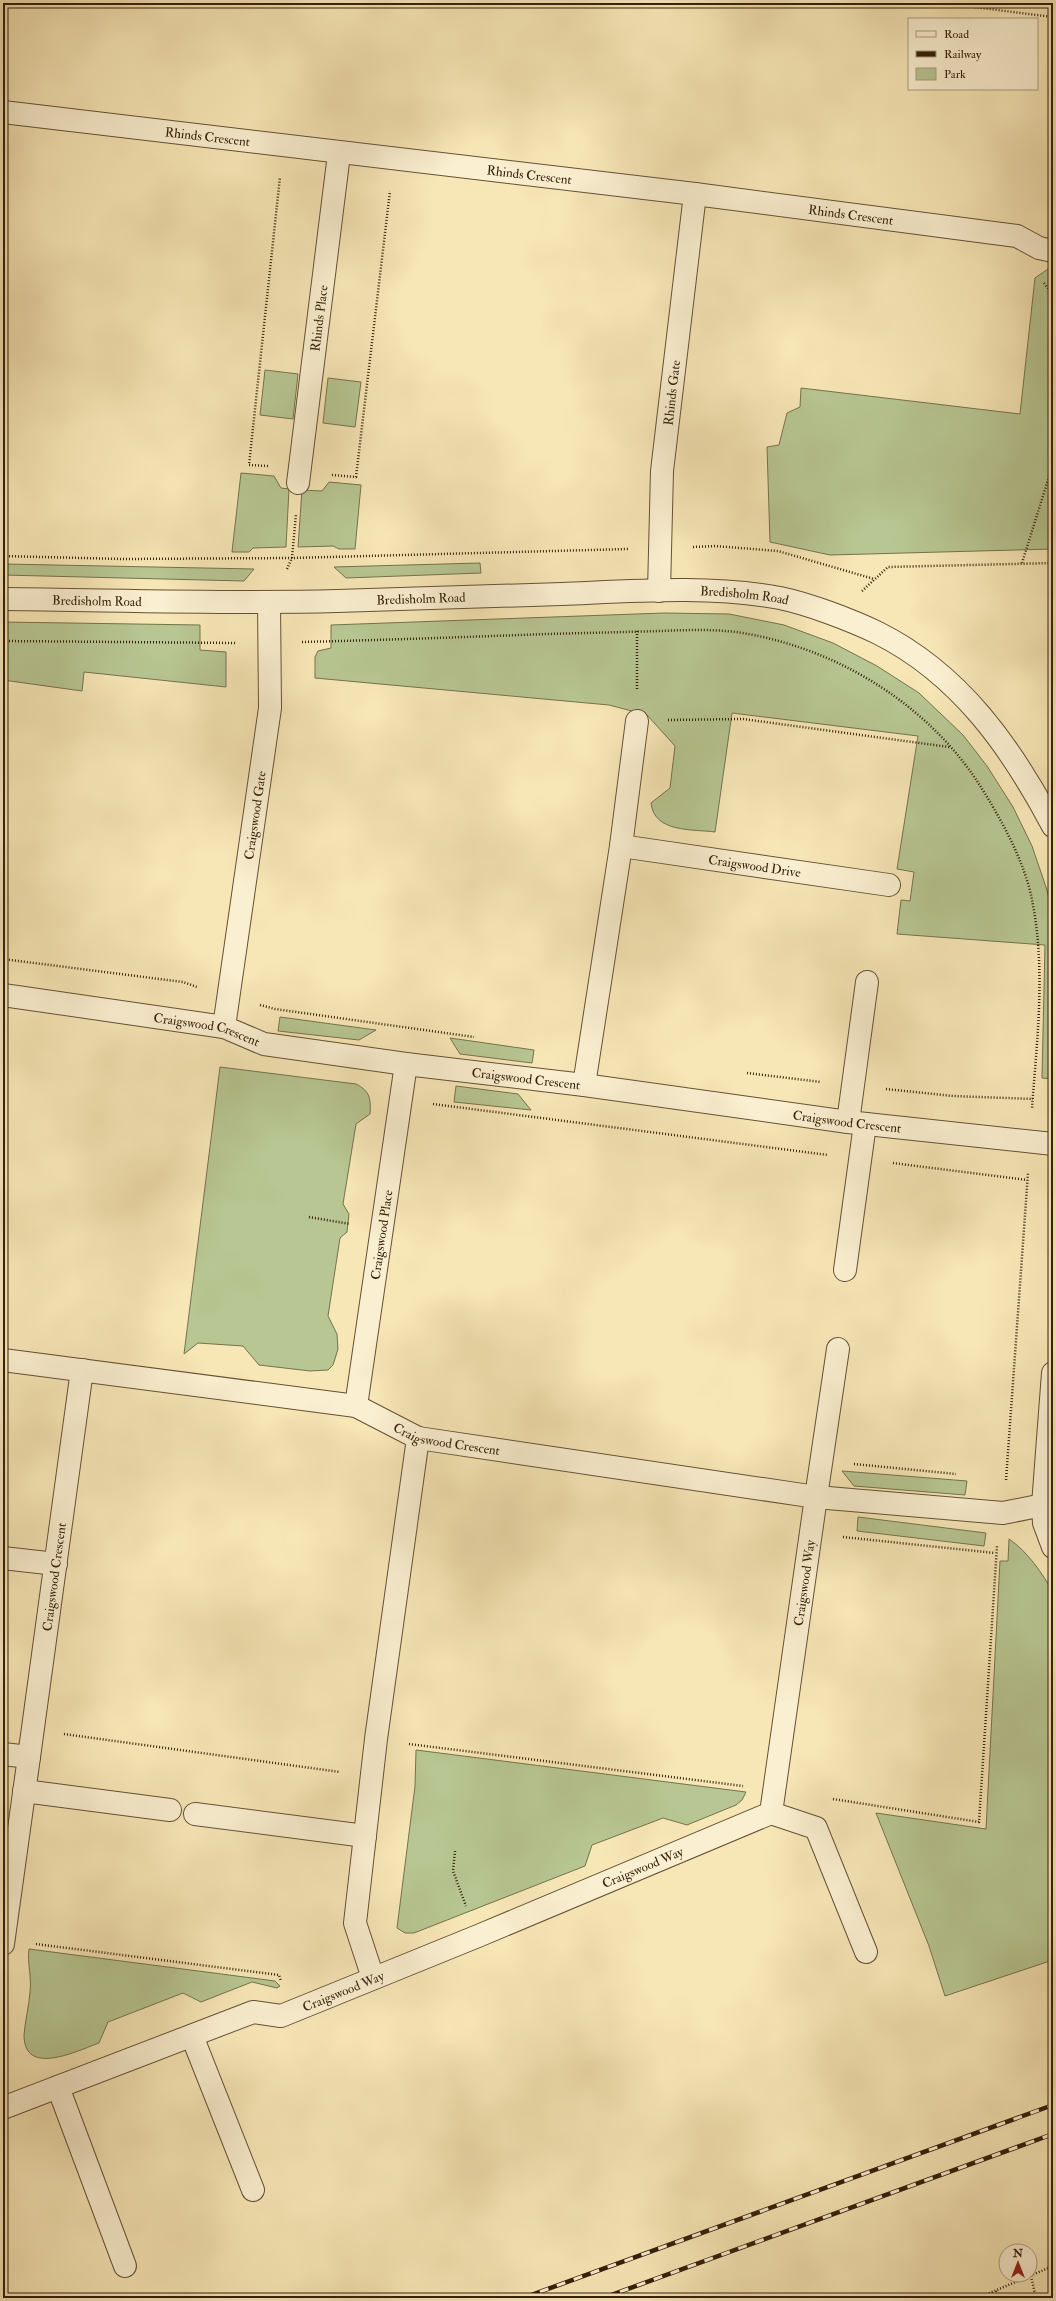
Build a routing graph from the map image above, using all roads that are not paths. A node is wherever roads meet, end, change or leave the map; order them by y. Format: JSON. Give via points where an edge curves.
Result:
{"nodes":[{"id":1,"x":3,"y":112,"type":"edge"},
{"id":2,"x":339,"y":154,"type":"junction"},
{"id":3,"x":695,"y":194,"type":"junction"},
{"id":4,"x":1053,"y":251,"type":"edge"},
{"id":5,"x":298,"y":483,"type":"road end"},
{"id":6,"x":659,"y":591,"type":"junction"},
{"id":7,"x":3,"y":599,"type":"edge"},
{"id":8,"x":269,"y":603,"type":"junction"},
{"id":9,"x":637,"y":721,"type":"road end"},
{"id":10,"x":1053,"y":826,"type":"edge"},
{"id":11,"x":621,"y":846,"type":"junction"},
{"id":12,"x":889,"y":885,"type":"dead end"},
{"id":13,"x":867,"y":982,"type":"dead end"},
{"id":14,"x":3,"y":995,"type":"edge"},
{"id":15,"x":224,"y":1027,"type":"junction"},
{"id":16,"x":406,"y":1064,"type":"junction"},
{"id":17,"x":584,"y":1085,"type":"junction"},
{"id":18,"x":857,"y":1123,"type":"junction"},
{"id":19,"x":1053,"y":1144,"type":"edge"},
{"id":20,"x":845,"y":1270,"type":"dead end"},
{"id":21,"x":838,"y":1348,"type":"dead end"},
{"id":22,"x":3,"y":1360,"type":"edge"},
{"id":23,"x":82,"y":1370,"type":"junction"},
{"id":24,"x":1053,"y":1373,"type":"edge"},
{"id":25,"x":356,"y":1406,"type":"junction"},
{"id":26,"x":418,"y":1438,"type":"junction"},
{"id":27,"x":816,"y":1497,"type":"junction"},
{"id":28,"x":1043,"y":1505,"type":"junction"},
{"id":29,"x":1053,"y":1547,"type":"edge"},
{"id":30,"x":3,"y":1558,"type":"edge"},
{"id":31,"x":56,"y":1564,"type":"junction"},
{"id":32,"x":3,"y":1754,"type":"edge"},
{"id":33,"x":29,"y":1758,"type":"junction"},
{"id":34,"x":24,"y":1791,"type":"junction"},
{"id":35,"x":170,"y":1810,"type":"dead end"},
{"id":36,"x":196,"y":1814,"type":"dead end"},
{"id":37,"x":771,"y":1814,"type":"junction"},
{"id":38,"x":366,"y":1836,"type":"junction"},
{"id":39,"x":3,"y":1942,"type":"edge"},
{"id":40,"x":866,"y":1952,"type":"dead end"},
{"id":41,"x":373,"y":1978,"type":"junction"},
{"id":42,"x":192,"y":2036,"type":"junction"},
{"id":43,"x":58,"y":2087,"type":"junction"},
{"id":44,"x":3,"y":2108,"type":"edge"},
{"id":45,"x":252,"y":2190,"type":"dead end"},
{"id":46,"x":125,"y":2266,"type":"dead end"}],
"edges":[{"from":1,"to":2,"type":"street","name":"Rhinds Crescent"},
{"from":2,"to":3,"type":"street","name":"Rhinds Crescent"},
{"from":2,"to":5,"type":"street","name":"Rhinds Place"},
{"from":3,"to":4,"type":"street","name":"Rhinds Crescent","via":[[1017,236],[1039,248]]},
{"from":3,"to":6,"type":"street","name":"Rhinds Gate","via":[[662,471]]},
{"from":6,"to":8,"type":"street","name":"Bredisholm Road"},
{"from":6,"to":10,"type":"street","name":"Bredisholm Road","via":[[727,591],[782,599],[879,634],[935,669],[983,716],[1027,777]]},
{"from":7,"to":8,"type":"street","name":"Bredisholm Road"},
{"from":8,"to":15,"type":"street","name":"Craigswood Gate","via":[[270,708]]},
{"from":9,"to":11,"type":"street"},
{"from":11,"to":12,"type":"street","name":"Craigswood Drive"},
{"from":11,"to":17,"type":"street"},
{"from":13,"to":18,"type":"street","via":[[853,1086]]},
{"from":14,"to":15,"type":"street","name":"Craigswood Crescent"},
{"from":15,"to":16,"type":"street","name":"Craigswood Crescent","via":[[264,1044]]},
{"from":16,"to":17,"type":"street","name":"Craigswood Crescent"},
{"from":16,"to":25,"type":"street","name":"Craigswood Place"},
{"from":17,"to":18,"type":"street","name":"Craigswood Crescent"},
{"from":18,"to":19,"type":"street","name":"Craigswood Crescent"},
{"from":18,"to":20,"type":"street","via":[[860,1158]]},
{"from":21,"to":27,"type":"street","name":"Craigswood Way"},
{"from":22,"to":23,"type":"street","name":"Craigswood Crescent"},
{"from":23,"to":25,"type":"street","name":"Craigswood Crescent"},
{"from":23,"to":31,"type":"street","name":"Craigswood Crescent"},
{"from":24,"to":28,"type":"street"},
{"from":25,"to":26,"type":"street","name":"Craigswood Crescent"},
{"from":26,"to":27,"type":"street","name":"Craigswood Crescent"},
{"from":26,"to":38,"type":"street"},
{"from":27,"to":28,"type":"street","via":[[1004,1513]]},
{"from":27,"to":37,"type":"street","name":"Craigswood Way"},
{"from":28,"to":29,"type":"street","via":[[1044,1523]]},
{"from":30,"to":31,"type":"street"},
{"from":31,"to":33,"type":"street","name":"Craigswood Crescent"},
{"from":32,"to":33,"type":"street"},
{"from":33,"to":34,"type":"street","name":"Craigswood Crescent"},
{"from":34,"to":35,"type":"street"},
{"from":34,"to":39,"type":"street","name":"Craigswood Crescent"},
{"from":36,"to":38,"type":"street"},
{"from":37,"to":40,"type":"street","via":[[816,1828]]},
{"from":37,"to":41,"type":"street","name":"Craigswood Way"},
{"from":38,"to":41,"type":"street","via":[[355,1923]]},
{"from":41,"to":42,"type":"street","name":"Craigswood Way","via":[[281,2016],[253,2012]]},
{"from":42,"to":43,"type":"street","name":"Craigswood Way"},
{"from":42,"to":45,"type":"street"},
{"from":43,"to":44,"type":"street","name":"Craigswood Way"},
{"from":43,"to":46,"type":"street"}]}
